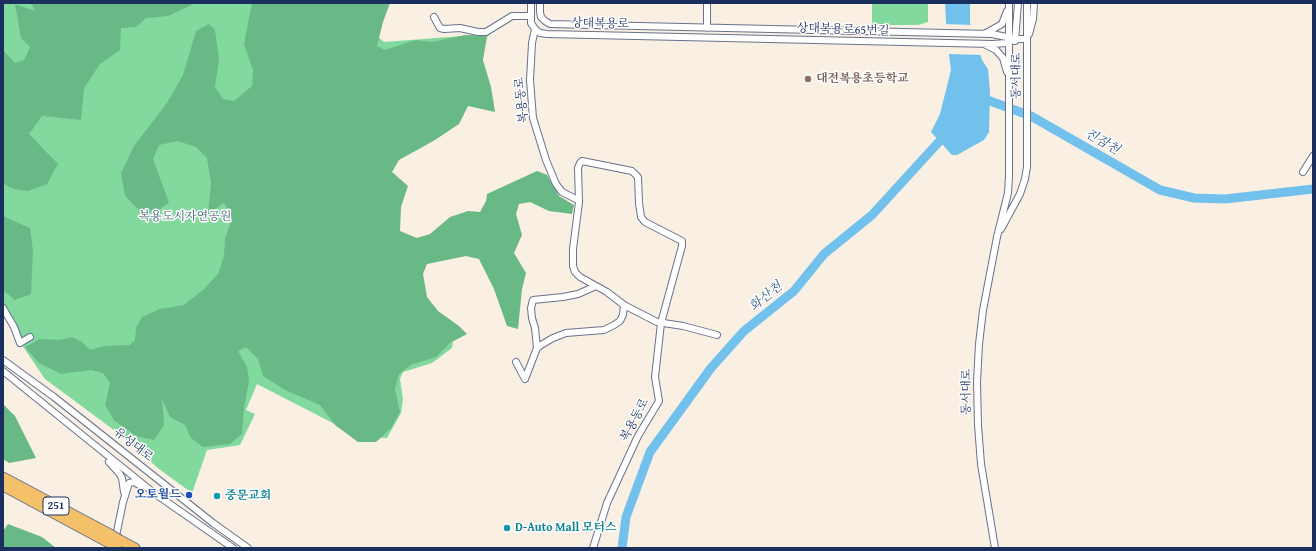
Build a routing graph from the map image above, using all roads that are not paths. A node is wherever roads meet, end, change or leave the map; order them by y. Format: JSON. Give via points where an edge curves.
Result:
{"nodes":[{"id":1,"x":531,"y":3,"type":"edge"},
{"id":2,"x":540,"y":3,"type":"edge"},
{"id":3,"x":707,"y":3,"type":"edge"},
{"id":4,"x":1009,"y":3,"type":"edge"},
{"id":5,"x":1018,"y":3,"type":"edge"},
{"id":6,"x":1027,"y":3,"type":"edge"},
{"id":7,"x":1034,"y":3,"type":"edge"},
{"id":8,"x":530,"y":16,"type":"junction"},
{"id":9,"x":434,"y":17,"type":"dead end"},
{"id":10,"x":693,"y":27,"type":"joint"},
{"id":11,"x":707,"y":28,"type":"junction"},
{"id":12,"x":535,"y":29,"type":"junction"},
{"id":13,"x":989,"y":33,"type":"junction"},
{"id":14,"x":693,"y":37,"type":"joint"},
{"id":15,"x":1012,"y":39,"type":"junction"},
{"id":16,"x":1027,"y":39,"type":"junction"},
{"id":17,"x":985,"y":44,"type":"junction"},
{"id":18,"x":1010,"y":82,"type":"junction"},
{"id":19,"x":1313,"y":156,"type":"edge"},
{"id":20,"x":1303,"y":172,"type":"dead end"},
{"id":21,"x":579,"y":202,"type":"junction"},
{"id":22,"x":996,"y":237,"type":"junction"},
{"id":23,"x":596,"y":286,"type":"junction"},
{"id":24,"x":624,"y":306,"type":"junction"},
{"id":25,"x":3,"y":308,"type":"edge"},
{"id":26,"x":661,"y":323,"type":"junction"},
{"id":27,"x":717,"y":335,"type":"dead end"},
{"id":28,"x":30,"y":337,"type":"dead end"},
{"id":29,"x":537,"y":348,"type":"junction"},
{"id":30,"x":3,"y":360,"type":"edge"},
{"id":31,"x":516,"y":362,"type":"dead end"},
{"id":32,"x":3,"y":371,"type":"edge"},
{"id":33,"x":101,"y":451,"type":"junction"},
{"id":34,"x":3,"y":477,"type":"edge"},
{"id":35,"x":3,"y":486,"type":"edge"},
{"id":36,"x":154,"y":493,"type":"junction"},
{"id":37,"x":123,"y":502,"type":"junction"},
{"id":38,"x":212,"y":534,"type":"junction"},
{"id":39,"x":114,"y":543,"type":"edge"},
{"id":40,"x":135,"y":548,"type":"edge"},
{"id":41,"x":227,"y":548,"type":"edge"},
{"id":42,"x":233,"y":548,"type":"edge"},
{"id":43,"x":248,"y":548,"type":"edge"},
{"id":44,"x":593,"y":548,"type":"edge"},
{"id":45,"x":995,"y":548,"type":"edge"}],
"edges":[{"from":1,"to":8,"type":"street"},
{"from":2,"to":10,"type":"street","name":"상대복용로","via":[[541,17],[550,24]]},
{"from":3,"to":11,"type":"street"},
{"from":4,"to":13,"type":"street","via":[[1002,24]]},
{"from":4,"to":15,"type":"street"},
{"from":5,"to":15,"type":"street","name":"동서대로"},
{"from":6,"to":16,"type":"street","name":"동서대로"},
{"from":7,"to":16,"type":"street","via":[[1033,19]]},
{"from":8,"to":9,"type":"street","via":[[512,16],[486,32],[440,28]]},
{"from":8,"to":12,"type":"street"},
{"from":10,"to":11,"type":"street","name":"상대복용로65번길"},
{"from":11,"to":13,"type":"street","name":"상대복용로65번길"},
{"from":12,"to":14,"type":"street","name":"상대복용로","via":[[547,34]]},
{"from":12,"to":21,"type":"street","name":"복용동로","via":[[530,80],[533,118],[556,184],[562,192]]},
{"from":13,"to":15,"type":"street","name":"상대복용로65번길"},
{"from":14,"to":17,"type":"street","name":"상대복용로65번길"},
{"from":15,"to":16,"type":"street"},
{"from":15,"to":17,"type":"street","name":"상대복용로65번길"},
{"from":15,"to":18,"type":"street","name":"동서대로"},
{"from":16,"to":22,"type":"street","name":"동서대로","via":[[1026,180]]},
{"from":17,"to":18,"type":"street","via":[[996,50],[1003,58]]},
{"from":18,"to":22,"type":"street","name":"동서대로","via":[[1008,193]]},
{"from":19,"to":20,"type":"street"},
{"from":21,"to":23,"type":"street","via":[[573,266],[580,277]]},
{"from":21,"to":26,"type":"street","name":"복용동로","via":[[578,168],[582,161],[632,171],[638,176],[641,217],[645,222],[682,241]]},
{"from":22,"to":45,"type":"street","name":"동서대로","via":[[983,310],[977,382],[981,464]]},
{"from":23,"to":24,"type":"street"},
{"from":23,"to":29,"type":"street","via":[[563,298],[533,300],[530,308]]},
{"from":24,"to":26,"type":"street"},
{"from":24,"to":29,"type":"street","via":[[620,321],[604,330],[566,333]]},
{"from":25,"to":28,"type":"street","via":[[20,343]]},
{"from":26,"to":27,"type":"street"},
{"from":26,"to":44,"type":"street","name":"복용동로","via":[[655,377],[659,401],[638,436],[607,503]]},
{"from":29,"to":31,"type":"street","via":[[525,379]]},
{"from":30,"to":43,"type":"street","name":"유성대로"},
{"from":32,"to":33,"type":"street","name":"유성대로"},
{"from":33,"to":36,"type":"street","name":"유성대로"},
{"from":33,"to":37,"type":"street","via":[[122,478]]},
{"from":34,"to":39,"type":"highway","number":"251"},
{"from":35,"to":39,"type":"highway","number":"251"},
{"from":36,"to":37,"type":"street","via":[[132,482],[127,487]]},
{"from":36,"to":38,"type":"street","name":"유성대로"},
{"from":37,"to":39,"type":"street"},
{"from":38,"to":41,"type":"street"},
{"from":38,"to":42,"type":"street","name":"유성대로"},
{"from":39,"to":40,"type":"highway","number":"251"}]}
